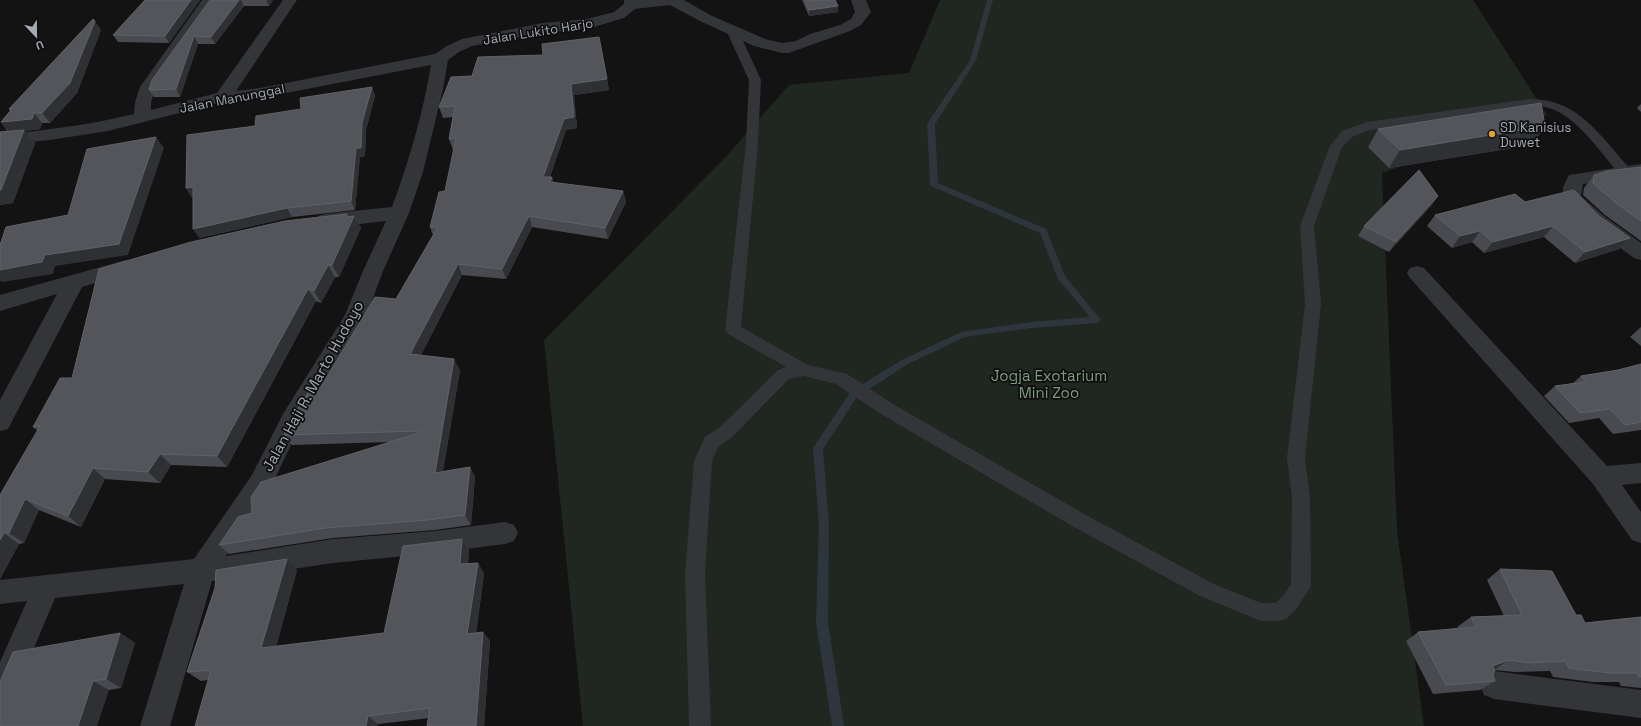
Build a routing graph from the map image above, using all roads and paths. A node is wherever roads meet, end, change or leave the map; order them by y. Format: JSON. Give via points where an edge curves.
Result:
{"nodes":[{"id":1,"x":210,"y":0,"type":"edge"},
{"id":2,"x":290,"y":0,"type":"edge"},
{"id":3,"x":672,"y":0,"type":"edge"},
{"id":4,"x":858,"y":0,"type":"edge"},
{"id":5,"x":631,"y":3,"type":"edge"},
{"id":6,"x":732,"y":30,"type":"junction"},
{"id":7,"x":440,"y":58,"type":"junction"},
{"id":8,"x":223,"y":97,"type":"junction"},
{"id":9,"x":142,"y":118,"type":"junction"},
{"id":10,"x":0,"y":140,"type":"edge"},
{"id":11,"x":1633,"y":171,"type":"edge"},
{"id":12,"x":399,"y":213,"type":"junction"},
{"id":13,"x":307,"y":223,"type":"edge"},
{"id":14,"x":1641,"y":253,"type":"edge"},
{"id":15,"x":141,"y":263,"type":"edge"},
{"id":16,"x":1417,"y":273,"type":"dead end"},
{"id":17,"x":74,"y":282,"type":"junction"},
{"id":18,"x":6,"y":297,"type":"edge"},
{"id":19,"x":804,"y":370,"type":"junction"},
{"id":20,"x":0,"y":422,"type":"edge"},
{"id":21,"x":1641,"y":473,"type":"edge"},
{"id":22,"x":1602,"y":477,"type":"junction"},
{"id":23,"x":1641,"y":532,"type":"edge"},
{"id":24,"x":506,"y":533,"type":"dead end"},
{"id":25,"x":202,"y":570,"type":"junction"},
{"id":26,"x":46,"y":588,"type":"junction"},
{"id":27,"x":0,"y":592,"type":"edge"},
{"id":28,"x":1494,"y":685,"type":"edge"},
{"id":29,"x":0,"y":696,"type":"edge"},
{"id":30,"x":1641,"y":704,"type":"edge"},
{"id":31,"x":155,"y":726,"type":"edge"},
{"id":32,"x":700,"y":726,"type":"edge"}],
"edges":[{"from":1,"to":9,"type":"street","via":[[148,87],[143,102]]},
{"from":2,"to":8,"type":"street"},
{"from":3,"to":5,"type":"street"},
{"from":3,"to":6,"type":"street"},
{"from":4,"to":6,"type":"street","via":[[863,12],[856,22],[789,48],[760,44]]},
{"from":5,"to":7,"type":"street","name":"Jalan Lukito Harjo","via":[[619,15],[604,20],[468,42]]},
{"from":6,"to":19,"type":"lane","via":[[755,80],[752,143],[733,330]]},
{"from":7,"to":8,"type":"street","name":"Jalan Manunggal","via":[[260,93]]},
{"from":7,"to":12,"type":"street","name":"Jalan Haji R. Marto Hudoyo","via":[[435,89],[414,172]]},
{"from":8,"to":9,"type":"street","name":"Jalan Manunggal"},
{"from":9,"to":10,"type":"street","name":"Jalan Manunggal","via":[[50,135]]},
{"from":11,"to":14,"type":"street","via":[[1576,180],[1572,187],[1572,198],[1597,221]]},
{"from":11,"to":19,"type":"lane","via":[[1570,113],[1545,104],[1529,103],[1367,126],[1347,134],[1336,146],[1307,226],[1313,304],[1296,458],[1301,497],[1301,586],[1279,612],[1261,612],[1207,590],[1080,521],[841,380]]},
{"from":12,"to":13,"type":"street"},
{"from":12,"to":25,"type":"street","name":"Jalan Haji R. Marto Hudoyo","via":[[354,317],[291,421],[261,482]]},
{"from":15,"to":17,"type":"street"},
{"from":16,"to":22,"type":"street"},
{"from":17,"to":18,"type":"street"},
{"from":17,"to":20,"type":"street"},
{"from":19,"to":32,"type":"lane","via":[[784,374],[725,433],[711,442],[703,461],[695,574]]},
{"from":21,"to":22,"type":"street"},
{"from":22,"to":23,"type":"street"},
{"from":24,"to":25,"type":"street","via":[[333,552]]},
{"from":25,"to":26,"type":"street"},
{"from":25,"to":31,"type":"street","name":"Jalan Haji R. Marto Hudoyo"},
{"from":26,"to":27,"type":"street"},
{"from":26,"to":29,"type":"street"},
{"from":28,"to":30,"type":"street"}]}
